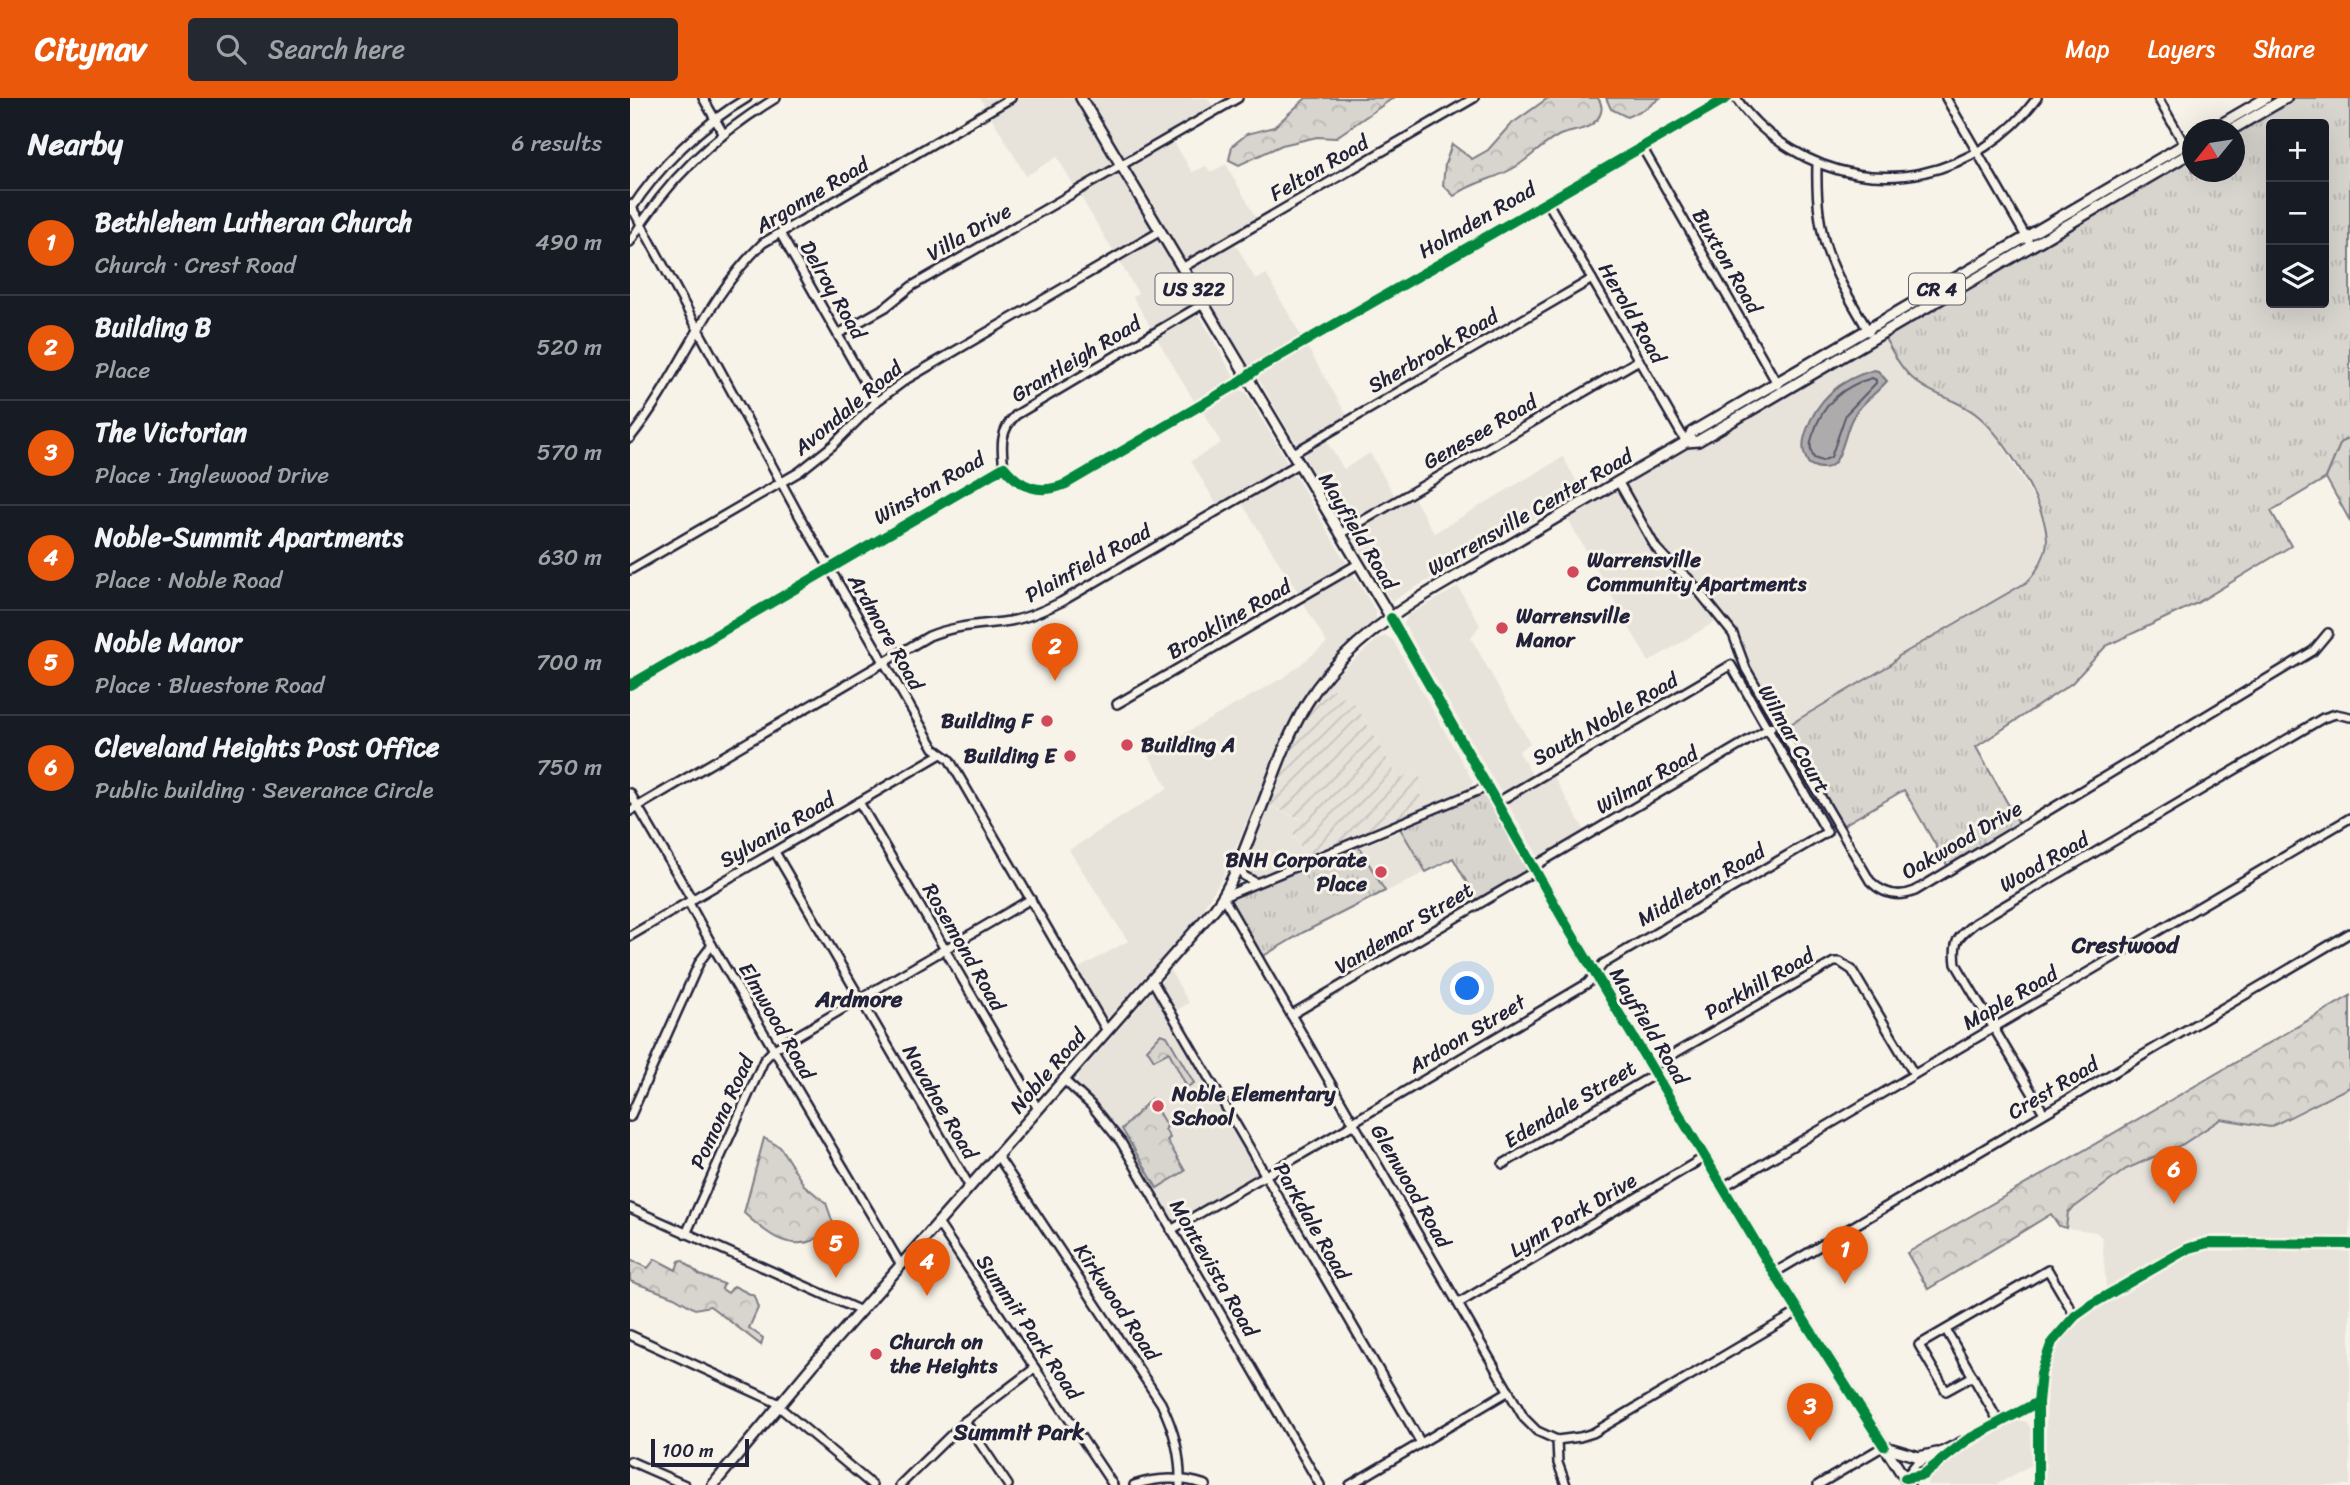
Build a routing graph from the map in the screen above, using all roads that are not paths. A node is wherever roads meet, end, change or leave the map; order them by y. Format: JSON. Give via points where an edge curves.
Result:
{"nodes":[{"id":1,"x":703,"y":98,"type":"edge"},
{"id":2,"x":747,"y":98,"type":"edge"},
{"id":3,"x":776,"y":98,"type":"edge"},
{"id":4,"x":1011,"y":98,"type":"edge"},
{"id":5,"x":1081,"y":98,"type":"edge"},
{"id":6,"x":1238,"y":98,"type":"edge"},
{"id":7,"x":1474,"y":98,"type":"edge"},
{"id":8,"x":1727,"y":98,"type":"edge"},
{"id":9,"x":1736,"y":98,"type":"edge"},
{"id":10,"x":1946,"y":98,"type":"edge"},
{"id":11,"x":2037,"y":98,"type":"edge"},
{"id":12,"x":2158,"y":98,"type":"edge"},
{"id":13,"x":2286,"y":98,"type":"edge"},
{"id":14,"x":2264,"y":101,"type":"edge"},
{"id":15,"x":2231,"y":119,"type":"edge"},
{"id":16,"x":2244,"y":119,"type":"edge"},
{"id":17,"x":715,"y":120,"type":"junction"},
{"id":18,"x":2182,"y":132,"type":"edge"},
{"id":19,"x":723,"y":133,"type":"junction"},
{"id":20,"x":2182,"y":146,"type":"edge"},
{"id":21,"x":1642,"y":147,"type":"junction"},
{"id":22,"x":1978,"y":151,"type":"junction"},
{"id":23,"x":2182,"y":158,"type":"edge"},
{"id":24,"x":1817,"y":164,"type":"junction"},
{"id":25,"x":1121,"y":165,"type":"junction"},
{"id":26,"x":1547,"y":201,"type":"junction"},
{"id":27,"x":631,"y":208,"type":"edge"},
{"id":28,"x":640,"y":225,"type":"junction"},
{"id":29,"x":1161,"y":231,"type":"junction"},
{"id":30,"x":780,"y":233,"type":"junction"},
{"id":31,"x":2026,"y":237,"type":"junction"},
{"id":32,"x":630,"y":242,"type":"edge"},
{"id":33,"x":2031,"y":246,"type":"junction"},
{"id":34,"x":1182,"y":268,"type":"junction"},
{"id":35,"x":1592,"y":279,"type":"junction"},
{"id":36,"x":1203,"y":304,"type":"junction"},
{"id":37,"x":1867,"y":330,"type":"junction"},
{"id":38,"x":698,"y":332,"type":"junction"},
{"id":39,"x":838,"y":334,"type":"junction"},
{"id":40,"x":1872,"y":339,"type":"junction"},
{"id":41,"x":1639,"y":360,"type":"junction"},
{"id":42,"x":1245,"y":376,"type":"junction"},
{"id":43,"x":1777,"y":383,"type":"junction"},
{"id":44,"x":1782,"y":392,"type":"junction"},
{"id":45,"x":876,"y":402,"type":"junction"},
{"id":46,"x":630,"y":438,"type":"edge"},
{"id":47,"x":1686,"y":442,"type":"junction"},
{"id":48,"x":1292,"y":454,"type":"junction"},
{"id":49,"x":1298,"y":464,"type":"junction"},
{"id":50,"x":1004,"y":467,"type":"junction"},
{"id":51,"x":1618,"y":481,"type":"junction"},
{"id":52,"x":781,"y":482,"type":"junction"},
{"id":53,"x":1340,"y":534,"type":"junction"},
{"id":54,"x":1358,"y":564,"type":"junction"},
{"id":55,"x":829,"y":569,"type":"junction"},
{"id":56,"x":630,"y":570,"type":"edge"},
{"id":57,"x":1391,"y":618,"type":"junction"},
{"id":58,"x":2328,"y":633,"type":"dead end"},
{"id":59,"x":884,"y":663,"type":"junction"},
{"id":60,"x":1731,"y":665,"type":"joint"},
{"id":61,"x":630,"y":685,"type":"edge"},
{"id":62,"x":1116,"y":704,"type":"dead end"},
{"id":63,"x":2350,"y":717,"type":"edge"},
{"id":64,"x":1778,"y":723,"type":"junction"},
{"id":65,"x":1768,"y":729,"type":"junction"},
{"id":66,"x":942,"y":754,"type":"junction"},
{"id":67,"x":1487,"y":787,"type":"junction"},
{"id":68,"x":630,"y":793,"type":"edge"},
{"id":69,"x":859,"y":802,"type":"junction"},
{"id":70,"x":1496,"y":803,"type":"junction"},
{"id":71,"x":638,"y":806,"type":"junction"},
{"id":72,"x":630,"y":811,"type":"edge"},
{"id":73,"x":2350,"y":818,"type":"edge"},
{"id":74,"x":1827,"y":832,"type":"joint"},
{"id":75,"x":775,"y":852,"type":"junction"},
{"id":76,"x":1239,"y":862,"type":"junction"},
{"id":77,"x":1534,"y":869,"type":"junction"},
{"id":78,"x":1256,"y":883,"type":"junction"},
{"id":79,"x":1223,"y":897,"type":"junction"},
{"id":80,"x":1031,"y":899,"type":"junction"},
{"id":81,"x":691,"y":901,"type":"junction"},
{"id":82,"x":2350,"y":933,"type":"edge"},
{"id":83,"x":630,"y":936,"type":"edge"},
{"id":84,"x":712,"y":945,"type":"junction"},
{"id":85,"x":945,"y":949,"type":"junction"},
{"id":86,"x":1595,"y":973,"type":"junction"},
{"id":87,"x":1152,"y":980,"type":"junction"},
{"id":88,"x":860,"y":999,"type":"junction"},
{"id":89,"x":1291,"y":1015,"type":"junction"},
{"id":90,"x":1994,"y":1028,"type":"junction"},
{"id":91,"x":1107,"y":1031,"type":"junction"},
{"id":92,"x":774,"y":1049,"type":"junction"},
{"id":93,"x":1653,"y":1070,"type":"junction"},
{"id":94,"x":1914,"y":1074,"type":"junction"},
{"id":95,"x":1063,"y":1080,"type":"junction"},
{"id":96,"x":1038,"y":1109,"type":"junction"},
{"id":97,"x":2044,"y":1113,"type":"junction"},
{"id":98,"x":630,"y":1117,"type":"edge"},
{"id":99,"x":1354,"y":1123,"type":"junction"},
{"id":100,"x":997,"y":1156,"type":"junction"},
{"id":101,"x":1705,"y":1157,"type":"junction"},
{"id":102,"x":1503,"y":1164,"type":"dead end"},
{"id":103,"x":1265,"y":1176,"type":"junction"},
{"id":104,"x":970,"y":1187,"type":"junction"},
{"id":105,"x":1723,"y":1187,"type":"junction"},
{"id":106,"x":630,"y":1208,"type":"edge"},
{"id":107,"x":938,"y":1223,"type":"junction"},
{"id":108,"x":1171,"y":1230,"type":"junction"},
{"id":109,"x":686,"y":1234,"type":"junction"},
{"id":110,"x":2350,"y":1244,"type":"edge"},
{"id":111,"x":901,"y":1265,"type":"junction"},
{"id":112,"x":1774,"y":1273,"type":"junction"},
{"id":113,"x":1459,"y":1303,"type":"junction"},
{"id":114,"x":861,"y":1311,"type":"junction"},
{"id":115,"x":1798,"y":1312,"type":"junction"},
{"id":116,"x":2075,"y":1316,"type":"junction"},
{"id":117,"x":1946,"y":1330,"type":"junction"},
{"id":118,"x":630,"y":1335,"type":"edge"},
{"id":119,"x":1035,"y":1368,"type":"junction"},
{"id":120,"x":1973,"y":1376,"type":"junction"},
{"id":121,"x":1508,"y":1391,"type":"junction"},
{"id":122,"x":2038,"y":1402,"type":"junction"},
{"id":123,"x":779,"y":1405,"type":"junction"},
{"id":124,"x":965,"y":1421,"type":"junction"},
{"id":125,"x":1999,"y":1422,"type":"junction"},
{"id":126,"x":1557,"y":1440,"type":"junction"},
{"id":127,"x":1967,"y":1440,"type":"junction"},
{"id":128,"x":1421,"y":1443,"type":"junction"},
{"id":129,"x":1885,"y":1447,"type":"junction"},
{"id":130,"x":1937,"y":1453,"type":"junction"},
{"id":131,"x":630,"y":1461,"type":"edge"},
{"id":132,"x":1181,"y":1482,"type":"edge"},
{"id":133,"x":1907,"y":1482,"type":"edge"},
{"id":134,"x":685,"y":1485,"type":"edge"},
{"id":135,"x":713,"y":1485,"type":"edge"},
{"id":136,"x":872,"y":1485,"type":"edge"},
{"id":137,"x":900,"y":1485,"type":"edge"},
{"id":138,"x":1008,"y":1485,"type":"edge"},
{"id":139,"x":1113,"y":1485,"type":"edge"},
{"id":140,"x":1134,"y":1485,"type":"edge"},
{"id":141,"x":1206,"y":1485,"type":"edge"},
{"id":142,"x":1320,"y":1485,"type":"edge"},
{"id":143,"x":1350,"y":1485,"type":"edge"},
{"id":144,"x":1566,"y":1485,"type":"edge"},
{"id":145,"x":1818,"y":1485,"type":"edge"},
{"id":146,"x":2038,"y":1485,"type":"edge"}],
"edges":[{"from":1,"to":17,"type":"street"},
{"from":2,"to":17,"type":"street"},
{"from":3,"to":19,"type":"street"},
{"from":4,"to":30,"type":"street","name":"Argonne Road"},
{"from":5,"to":25,"type":"main road","name":"Mayfield Road","number":"US 322"},
{"from":6,"to":25,"type":"street","name":"Villa Drive"},
{"from":7,"to":34,"type":"street","name":"Felton Road"},
{"from":8,"to":21,"type":"street","name":"Holmden Road"},
{"from":9,"to":24,"type":"street","via":[[1768,133]]},
{"from":10,"to":22,"type":"street"},
{"from":11,"to":22,"type":"street","via":[[2008,130]]},
{"from":12,"to":18,"type":"street"},
{"from":13,"to":14,"type":"main road"},
{"from":14,"to":15,"type":"main road"},
{"from":14,"to":16,"type":"main road"},
{"from":17,"to":19,"type":"street"},
{"from":17,"to":27,"type":"street"},
{"from":19,"to":28,"type":"street","via":[[666,190]]},
{"from":20,"to":31,"type":"main road","name":"Warrensville Center Road","number":"CR 4"},
{"from":21,"to":26,"type":"street","name":"Holmden Road"},
{"from":21,"to":43,"type":"street","name":"Buxton Road"},
{"from":22,"to":24,"type":"street","via":[[1936,170],[1894,177]]},
{"from":22,"to":31,"type":"street"},
{"from":23,"to":33,"type":"main road","name":"Warrensville Center Road","number":"CR 4"},
{"from":24,"to":37,"type":"street","via":[[1816,206],[1825,248]]},
{"from":25,"to":29,"type":"main road","name":"Mayfield Road","number":"US 322"},
{"from":25,"to":39,"type":"street","name":"Villa Drive"},
{"from":26,"to":35,"type":"street","name":"Herold Road"},
{"from":26,"to":42,"type":"street","name":"Holmden Road"},
{"from":27,"to":28,"type":"street","name":"Ardmore Road"},
{"from":28,"to":32,"type":"street"},
{"from":28,"to":38,"type":"street","name":"Ardmore Road"},
{"from":29,"to":34,"type":"main road","name":"Mayfield Road","number":"US 322"},
{"from":29,"to":45,"type":"street","name":"Avondale Road","via":[[906,379]]},
{"from":30,"to":38,"type":"street","name":"Argonne Road","via":[[763,243],[735,273]]},
{"from":30,"to":39,"type":"street","name":"Delroy Road"},
{"from":31,"to":33,"type":"street"},
{"from":31,"to":37,"type":"main road","name":"Warrensville Center Road","number":"CR 4"},
{"from":33,"to":40,"type":"main road","name":"Warrensville Center Road","number":"CR 4"},
{"from":34,"to":36,"type":"main road","name":"Mayfield Road","number":"US 322"},
{"from":35,"to":41,"type":"street","name":"Herold Road"},
{"from":35,"to":48,"type":"street","name":"Sherbrook Road"},
{"from":36,"to":42,"type":"main road","name":"Mayfield Road","number":"US 322"},
{"from":36,"to":50,"type":"street","name":"Grantleigh Road","via":[[1016,415],[1002,438]]},
{"from":37,"to":40,"type":"street"},
{"from":37,"to":43,"type":"main road","name":"Warrensville Center Road","number":"CR 4"},
{"from":38,"to":46,"type":"street","name":"Argonne Road"},
{"from":38,"to":52,"type":"street","name":"Ardmore Road"},
{"from":39,"to":45,"type":"street","name":"Delroy Road"},
{"from":40,"to":44,"type":"main road","name":"Warrensville Center Road","number":"CR 4"},
{"from":41,"to":47,"type":"street","name":"Herold Road"},
{"from":41,"to":53,"type":"street","name":"Genesee Road"},
{"from":42,"to":48,"type":"main road","name":"Mayfield Road","number":"US 322"},
{"from":42,"to":50,"type":"street","name":"Winston Road","via":[[1060,486],[1034,489],[1017,481]]},
{"from":43,"to":44,"type":"street","name":"Buxton Road"},
{"from":43,"to":47,"type":"main road","name":"Warrensville Center Road","number":"CR 4","via":[[1692,432]]},
{"from":44,"to":47,"type":"main road","name":"Warrensville Center Road","number":"CR 4","via":[[1698,441]]},
{"from":45,"to":52,"type":"street","name":"Avondale Road","via":[[824,453]]},
{"from":47,"to":51,"type":"main road","name":"Warrensville Center Road","number":"CR 4"},
{"from":48,"to":49,"type":"main road","name":"Mayfield Road","number":"US 322"},
{"from":49,"to":53,"type":"main road","name":"Mayfield Road","number":"US 322"},
{"from":49,"to":59,"type":"street","name":"Plainfield Road","via":[[1036,614],[943,631]]},
{"from":50,"to":55,"type":"street","name":"Winston Road"},
{"from":51,"to":57,"type":"main road","name":"Warrensville Center Road","number":"CR 4"},
{"from":51,"to":64,"type":"street","name":"Oakwood Drive","via":[[1656,548],[1688,578],[1733,634],[1746,669]]},
{"from":52,"to":55,"type":"street","name":"Ardmore Road"},
{"from":52,"to":56,"type":"street","name":"Avondale Road"},
{"from":53,"to":54,"type":"main road","name":"Mayfield Road","number":"US 322"},
{"from":54,"to":57,"type":"main road","name":"Mayfield Road","number":"US 322"},
{"from":54,"to":62,"type":"street","name":"Brookline Road"},
{"from":55,"to":59,"type":"street","name":"Ardmore Road"},
{"from":55,"to":61,"type":"street","name":"Winston Road"},
{"from":57,"to":67,"type":"main road","name":"Mayfield Road","number":"US 322"},
{"from":57,"to":76,"type":"main road","name":"Warrensville Center Road","via":[[1337,663],[1306,703]]},
{"from":58,"to":64,"type":"street","name":"Oakwood Drive","via":[[2313,651],[1903,895],[1884,892],[1870,881]]},
{"from":59,"to":66,"type":"street","name":"Ardmore Road","via":[[934,748]]},
{"from":59,"to":71,"type":"street","name":"Plainfield Road"},
{"from":60,"to":65,"type":"street","name":"Wilmar Court"},
{"from":60,"to":70,"type":"street","name":"South Noble Road"},
{"from":63,"to":90,"type":"street","name":"Wood Road","via":[[2336,714],[2323,718],[1959,935],[1954,948],[1956,964]]},
{"from":64,"to":65,"type":"street","name":"Wilmar Road"},
{"from":65,"to":74,"type":"street","name":"Wilmar Court"},
{"from":65,"to":77,"type":"street","name":"Wilmar Road"},
{"from":66,"to":69,"type":"street","name":"Sylvania Road"},
{"from":66,"to":80,"type":"street","name":"Ardmore Road"},
{"from":67,"to":70,"type":"main road","name":"Mayfield Road","number":"US 322"},
{"from":67,"to":78,"type":"street","name":"Noble Road"},
{"from":68,"to":71,"type":"street","name":"Elmwood Road"},
{"from":69,"to":75,"type":"street","name":"Sylvania Road"},
{"from":69,"to":85,"type":"street","name":"Rosemond Road"},
{"from":70,"to":77,"type":"main road","name":"Mayfield Road","number":"US 322"},
{"from":71,"to":72,"type":"street","name":"Plainfield Road"},
{"from":71,"to":81,"type":"street","name":"Elmwood Road"},
{"from":73,"to":90,"type":"street","name":"Maple Road"},
{"from":74,"to":86,"type":"street","name":"Middleton Road","via":[[1603,964]]},
{"from":75,"to":81,"type":"street","name":"Sylvania Road"},
{"from":75,"to":88,"type":"street","name":"Navahoe Road"},
{"from":76,"to":78,"type":"street","via":[[1242,875]]},
{"from":76,"to":79,"type":"main road","name":"Warrensville Center Road"},
{"from":77,"to":86,"type":"main road","name":"Mayfield Road","number":"US 322"},
{"from":77,"to":89,"type":"street","name":"Vandemar Street"},
{"from":78,"to":79,"type":"street","name":"Noble Road"},
{"from":79,"to":87,"type":"main road","name":"Noble Road"},
{"from":79,"to":89,"type":"street","name":"Glenwood Road"},
{"from":80,"to":85,"type":"street","name":"Pomona Road"},
{"from":80,"to":91,"type":"street","name":"Ardmore Road"},
{"from":81,"to":83,"type":"street","name":"Sylvania Road"},
{"from":81,"to":84,"type":"street","name":"Elmwood Road"},
{"from":82,"to":97,"type":"street","name":"Crest Road"},
{"from":84,"to":92,"type":"street","name":"Elmwood Road"},
{"from":84,"to":98,"type":"street","via":[[700,961]]},
{"from":85,"to":88,"type":"street","name":"Pomona Road"},
{"from":85,"to":96,"type":"street","name":"Rosemond Road"},
{"from":86,"to":93,"type":"main road","name":"Mayfield Road","number":"US 322"},
{"from":86,"to":99,"type":"street","name":"Ardoon Street","via":[[1588,983]]},
{"from":87,"to":91,"type":"main road","name":"Noble Road"},
{"from":87,"to":103,"type":"street","name":"Parkdale Road"},
{"from":88,"to":92,"type":"street","name":"Pomona Road"},
{"from":88,"to":104,"type":"street","name":"Navahoe Road"},
{"from":89,"to":99,"type":"street","name":"Glenwood Road"},
{"from":90,"to":94,"type":"street","name":"Maple Road"},
{"from":90,"to":97,"type":"street","name":"Wood Road"},
{"from":91,"to":95,"type":"main road","name":"Noble Road"},
{"from":92,"to":109,"type":"street","name":"Pomona Road","via":[[764,1060]]},
{"from":92,"to":111,"type":"street","name":"Elmwood Road"},
{"from":93,"to":94,"type":"street","name":"Parkhill Road","via":[[1840,962],[1852,970]]},
{"from":93,"to":101,"type":"main road","name":"Mayfield Road","number":"US 322"},
{"from":93,"to":102,"type":"street","name":"Edendale Street"},
{"from":94,"to":105,"type":"street","name":"Maple Road"},
{"from":95,"to":96,"type":"main road","name":"Noble Road"},
{"from":95,"to":108,"type":"street","name":"Montevista Road","via":[[1113,1131]]},
{"from":96,"to":100,"type":"main road","name":"Noble Road"},
{"from":97,"to":112,"type":"street","name":"Crest Road"},
{"from":99,"to":103,"type":"street","name":"Ardoon Street"},
{"from":99,"to":113,"type":"street","name":"Glenwood Road"},
{"from":100,"to":104,"type":"main road","name":"Noble Road"},
{"from":100,"to":132,"type":"street","name":"Kirkwood Road","via":[[1161,1403],[1176,1438]]},
{"from":101,"to":105,"type":"main road","name":"Mayfield Road","number":"US 322"},
{"from":101,"to":113,"type":"street","name":"Lynn Park Drive"},
{"from":103,"to":108,"type":"street","name":"Ardoon Street"},
{"from":103,"to":128,"type":"street","name":"Parkdale Road"},
{"from":104,"to":107,"type":"main road","name":"Noble Road"},
{"from":105,"to":112,"type":"main road","name":"Mayfield Road","number":"US 322"},
{"from":106,"to":109,"type":"street"},
{"from":107,"to":111,"type":"main road","name":"Noble Road"},
{"from":107,"to":119,"type":"street","name":"Summit Park Road"},
{"from":108,"to":142,"type":"street","name":"Montevista Road"},
{"from":109,"to":114,"type":"street"},
{"from":110,"to":116,"type":"street","via":[[2208,1243],[2180,1254]]},
{"from":111,"to":114,"type":"main road","name":"Noble Road"},
{"from":112,"to":115,"type":"main road","name":"Mayfield Road","number":"US 322"},
{"from":113,"to":121,"type":"street","name":"Glenwood Road"},
{"from":114,"to":123,"type":"main road","name":"Noble Road"},
{"from":115,"to":126,"type":"street","via":[[1593,1433]]},
{"from":115,"to":129,"type":"main road","name":"Mayfield Road","number":"US 322"},
{"from":116,"to":117,"type":"street","via":[[2048,1270]]},
{"from":116,"to":122,"type":"street","via":[[2048,1350]]},
{"from":117,"to":120,"type":"street"},
{"from":117,"to":120,"type":"street","via":[[1919,1345],[1946,1391]]},
{"from":118,"to":123,"type":"street"},
{"from":119,"to":124,"type":"street"},
{"from":119,"to":139,"type":"street","name":"Summit Park Road"},
{"from":120,"to":125,"type":"street"},
{"from":121,"to":126,"type":"street","name":"Glenwood Road","via":[[1531,1426]]},
{"from":121,"to":128,"type":"street"},
{"from":122,"to":125,"type":"street"},
{"from":122,"to":146,"type":"street"},
{"from":123,"to":135,"type":"main road","name":"Noble Road"},
{"from":123,"to":136,"type":"street"},
{"from":124,"to":137,"type":"street"},
{"from":124,"to":138,"type":"street"},
{"from":125,"to":127,"type":"street"},
{"from":126,"to":144,"type":"street","via":[[1558,1463]]},
{"from":127,"to":130,"type":"street"},
{"from":127,"to":133,"type":"street"},
{"from":128,"to":143,"type":"street"},
{"from":129,"to":130,"type":"main road","via":[[1919,1457]]},
{"from":129,"to":133,"type":"main road","name":"Mayfield Road","number":"US 322"},
{"from":129,"to":145,"type":"street"},
{"from":130,"to":133,"type":"street","via":[[1916,1464]]},
{"from":131,"to":134,"type":"street"},
{"from":132,"to":140,"type":"street","via":[[1162,1479]]},
{"from":132,"to":141,"type":"street"}]}
